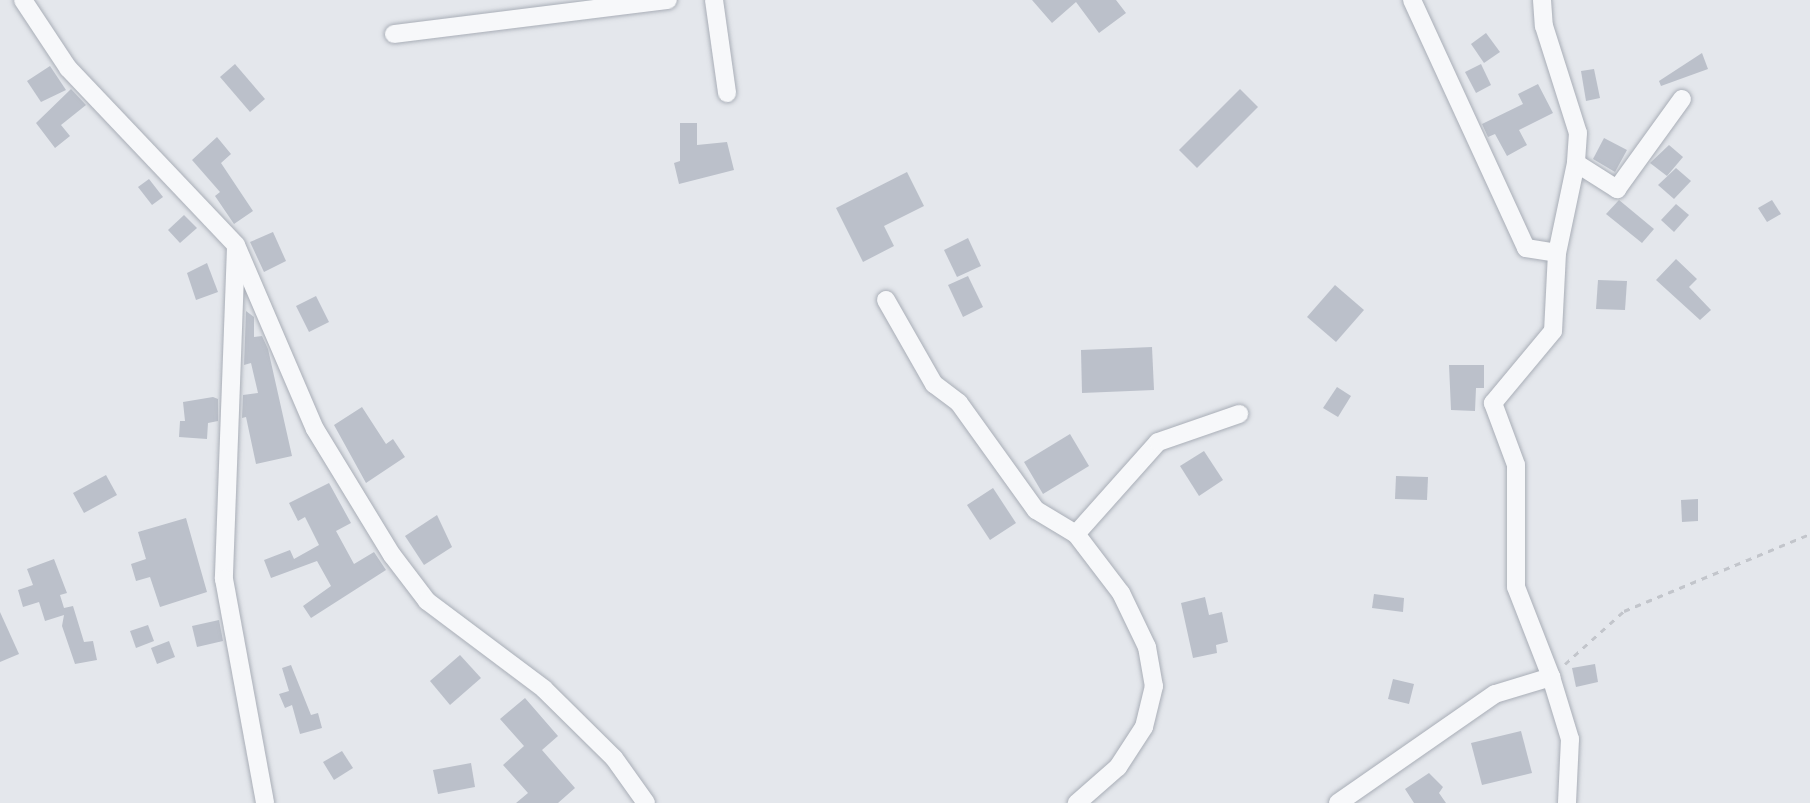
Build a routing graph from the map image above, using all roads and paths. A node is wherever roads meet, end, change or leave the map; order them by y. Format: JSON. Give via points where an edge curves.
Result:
{"nodes":[{"id":1,"x":23,"y":0,"type":"edge"},
{"id":2,"x":668,"y":0,"type":"edge"},
{"id":3,"x":714,"y":0,"type":"edge"},
{"id":4,"x":1412,"y":0,"type":"edge"},
{"id":5,"x":1542,"y":0,"type":"edge"},
{"id":6,"x":394,"y":34,"type":"dead end"},
{"id":7,"x":727,"y":93,"type":"dead end"},
{"id":8,"x":1682,"y":99,"type":"dead end"},
{"id":9,"x":1576,"y":163,"type":"junction"},
{"id":10,"x":236,"y":245,"type":"junction"},
{"id":11,"x":1557,"y":253,"type":"junction"},
{"id":12,"x":886,"y":300,"type":"dead end"},
{"id":13,"x":1239,"y":414,"type":"dead end"},
{"id":14,"x":1076,"y":534,"type":"junction"},
{"id":15,"x":1810,"y":534,"type":"edge"},
{"id":16,"x":1551,"y":677,"type":"junction"},
{"id":17,"x":265,"y":803,"type":"edge"},
{"id":18,"x":646,"y":803,"type":"edge"},
{"id":19,"x":1077,"y":803,"type":"edge"},
{"id":20,"x":1338,"y":803,"type":"edge"},
{"id":21,"x":1567,"y":803,"type":"edge"}],
"edges":[{"from":1,"to":10,"type":"street","via":[[68,68]]},
{"from":2,"to":6,"type":"street"},
{"from":3,"to":7,"type":"street"},
{"from":4,"to":11,"type":"street","via":[[1526,248]]},
{"from":5,"to":9,"type":"street","via":[[1544,26],[1578,133]]},
{"from":8,"to":9,"type":"street","via":[[1617,189]]},
{"from":9,"to":11,"type":"street"},
{"from":10,"to":17,"type":"street","via":[[224,579]]},
{"from":10,"to":18,"type":"street","via":[[315,429],[392,555],[427,601],[544,689],[614,758]]},
{"from":11,"to":16,"type":"street","via":[[1553,331],[1493,403],[1516,465],[1516,587]]},
{"from":12,"to":14,"type":"street","via":[[934,384],[959,403],[1036,510]]},
{"from":13,"to":14,"type":"street","via":[[1158,442]]},
{"from":14,"to":19,"type":"street","via":[[1121,593],[1147,647],[1154,686],[1144,727],[1118,767]]},
{"from":15,"to":16,"type":"path","via":[[1624,611]]},
{"from":16,"to":20,"type":"street","via":[[1495,694]]},
{"from":16,"to":21,"type":"street","via":[[1570,739]]}]}
